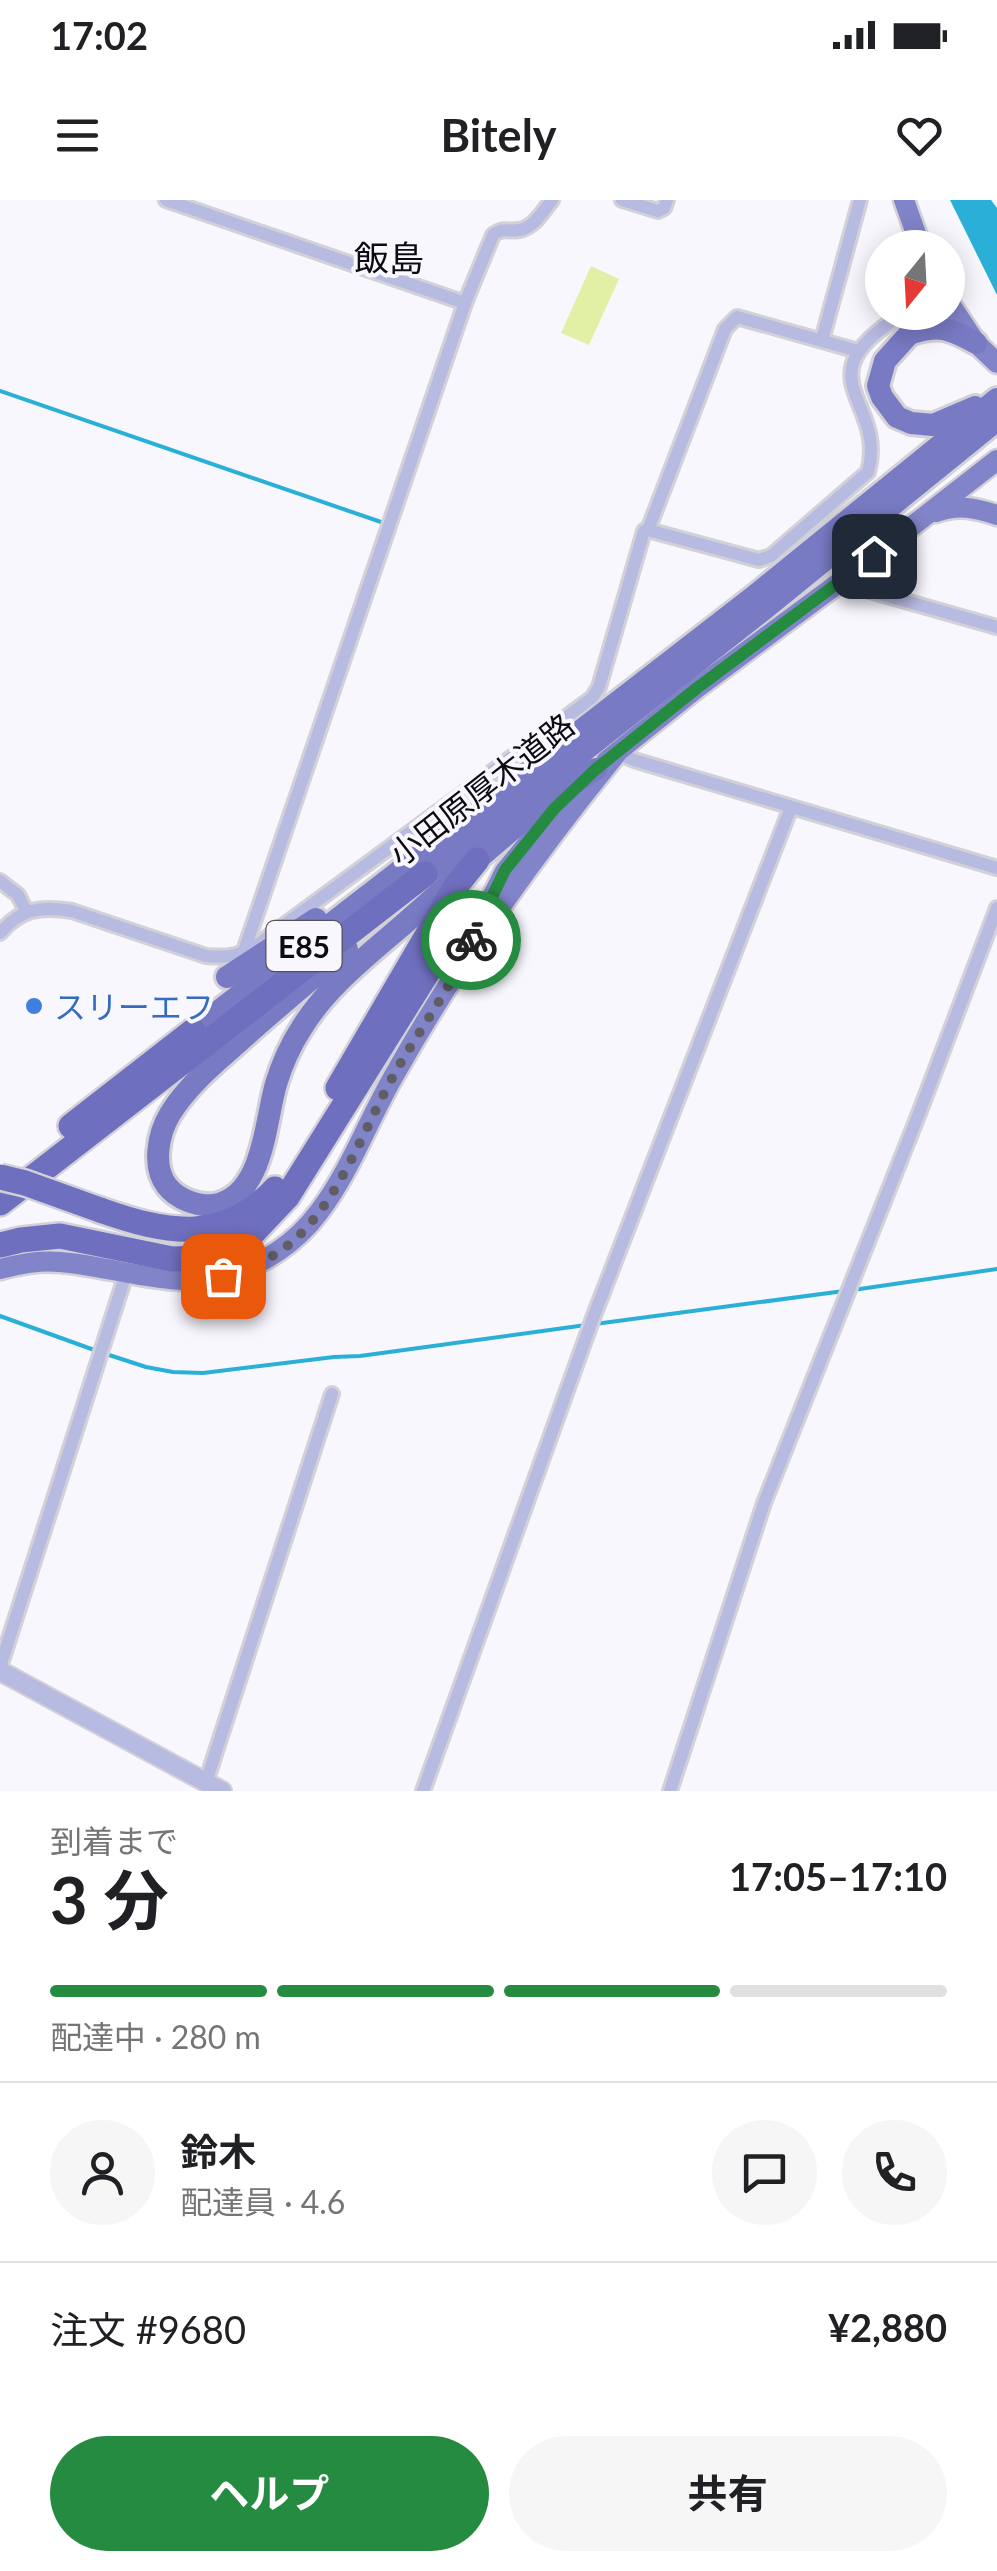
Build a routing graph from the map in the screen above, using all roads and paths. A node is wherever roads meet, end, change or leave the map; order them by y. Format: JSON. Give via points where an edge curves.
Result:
{"nodes":[{"id":1,"x":166,"y":200,"type":"edge"},
{"id":2,"x":552,"y":200,"type":"edge"},
{"id":3,"x":622,"y":200,"type":"edge"},
{"id":4,"x":666,"y":200,"type":"edge"},
{"id":5,"x":860,"y":200,"type":"edge"},
{"id":6,"x":904,"y":200,"type":"edge"},
{"id":7,"x":914,"y":230,"type":"edge"},
{"id":8,"x":465,"y":303,"type":"junction"},
{"id":9,"x":965,"y":326,"type":"edge"},
{"id":10,"x":883,"y":330,"type":"edge"},
{"id":11,"x":905,"y":330,"type":"edge"},
{"id":12,"x":950,"y":330,"type":"edge"},
{"id":13,"x":822,"y":340,"type":"junction"},
{"id":14,"x":976,"y":343,"type":"junction"},
{"id":15,"x":858,"y":351,"type":"junction"},
{"id":16,"x":997,"y":363,"type":"edge"},
{"id":17,"x":997,"y":398,"type":"edge"},
{"id":18,"x":997,"y":420,"type":"edge"},
{"id":19,"x":997,"y":460,"type":"edge"},
{"id":20,"x":997,"y":474,"type":"edge"},
{"id":21,"x":961,"y":488,"type":"junction"},
{"id":22,"x":997,"y":515,"type":"edge"},
{"id":23,"x":925,"y":516,"type":"junction"},
{"id":24,"x":648,"y":530,"type":"junction"},
{"id":25,"x":848,"y":576,"type":"junction"},
{"id":26,"x":997,"y":627,"type":"edge"},
{"id":27,"x":617,"y":753,"type":"junction"},
{"id":28,"x":596,"y":769,"type":"junction"},
{"id":29,"x":791,"y":807,"type":"junction"},
{"id":30,"x":565,"y":817,"type":"junction"},
{"id":31,"x":477,"y":860,"type":"junction"},
{"id":32,"x":419,"y":867,"type":"junction"},
{"id":33,"x":997,"y":868,"type":"edge"},
{"id":34,"x":0,"y":881,"type":"edge"},
{"id":35,"x":997,"y":908,"type":"edge"},
{"id":36,"x":26,"y":911,"type":"junction"},
{"id":37,"x":480,"y":918,"type":"junction"},
{"id":38,"x":0,"y":933,"type":"edge"},
{"id":39,"x":243,"y":954,"type":"junction"},
{"id":40,"x":460,"y":968,"type":"junction"},
{"id":41,"x":227,"y":978,"type":"dead end"},
{"id":42,"x":193,"y":1031,"type":"joint"},
{"id":43,"x":0,"y":1179,"type":"edge"},
{"id":44,"x":0,"y":1203,"type":"edge"},
{"id":45,"x":0,"y":1246,"type":"edge"},
{"id":46,"x":0,"y":1269,"type":"edge"},
{"id":47,"x":127,"y":1271,"type":"junction"},
{"id":48,"x":332,"y":1394,"type":"dead end"},
{"id":49,"x":0,"y":1669,"type":"edge"},
{"id":50,"x":214,"y":1787,"type":"edge"},
{"id":51,"x":423,"y":1791,"type":"edge"},
{"id":52,"x":670,"y":1791,"type":"edge"}],
"edges":[{"from":1,"to":8,"type":"street"},
{"from":2,"to":8,"type":"street","via":[[532,225],[493,235]]},
{"from":3,"to":4,"type":"street","via":[[658,211]]},
{"from":5,"to":13,"type":"street"},
{"from":6,"to":7,"type":"main road"},
{"from":8,"to":39,"type":"street"},
{"from":9,"to":14,"type":"main road"},
{"from":10,"to":15,"type":"street"},
{"from":11,"to":17,"type":"highway","via":[[878,386],[897,417],[933,425]]},
{"from":12,"to":14,"type":"highway"},
{"from":13,"to":15,"type":"street"},
{"from":13,"to":24,"type":"street","via":[[738,317],[725,330]]},
{"from":14,"to":16,"type":"main road"},
{"from":15,"to":24,"type":"street","via":[[852,392],[873,454],[868,472],[771,556],[759,560]]},
{"from":17,"to":32,"type":"highway","name":"小田原厚木道路","number":"E85"},
{"from":18,"to":32,"type":"highway","name":"小田原厚木道路","number":"E85","via":[[764,610]]},
{"from":19,"to":21,"type":"main road"},
{"from":20,"to":21,"type":"main road"},
{"from":21,"to":23,"type":"main road"},
{"from":22,"to":23,"type":"main road","via":[[952,506]]},
{"from":23,"to":25,"type":"main road"},
{"from":24,"to":39,"type":"street","via":[[592,698]]},
{"from":25,"to":26,"type":"street","via":[[863,590]]},
{"from":25,"to":27,"type":"main road"},
{"from":27,"to":28,"type":"main road"},
{"from":27,"to":29,"type":"street"},
{"from":27,"to":30,"type":"main road"},
{"from":28,"to":31,"type":"highway"},
{"from":28,"to":37,"type":"main road","via":[[505,870]]},
{"from":29,"to":33,"type":"street"},
{"from":29,"to":51,"type":"street","via":[[593,1318]]},
{"from":30,"to":37,"type":"main road"},
{"from":30,"to":40,"type":"main road"},
{"from":31,"to":32,"type":"highway","via":[[313,1009],[286,1054],[262,1147],[244,1187],[215,1205],[180,1198],[166,1186],[158,1156],[167,1118],[185,1092],[373,924]]},
{"from":31,"to":43,"type":"highway","bridge":true,"via":[[292,1165],[256,1208],[207,1230],[171,1230]]},
{"from":32,"to":41,"type":"highway","via":[[347,899]]},
{"from":32,"to":42,"type":"highway","name":"小田原厚木道路","number":"E85"},
{"from":32,"to":44,"type":"highway","name":"小田原厚木道路","number":"E85"},
{"from":34,"to":36,"type":"street"},
{"from":35,"to":52,"type":"street","via":[[764,1504]]},
{"from":36,"to":38,"type":"street"},
{"from":36,"to":39,"type":"street","via":[[72,910],[206,956]]},
{"from":37,"to":40,"type":"main road"},
{"from":37,"to":45,"type":"highway","via":[[440,954],[287,1197],[232,1248],[172,1260],[60,1236]]},
{"from":40,"to":47,"type":"main road","via":[[335,1188],[279,1252],[223,1276]]},
{"from":42,"to":43,"type":"highway","name":"小田原厚木道路","number":"E85"},
{"from":46,"to":47,"type":"main road","via":[[47,1262]]},
{"from":47,"to":49,"type":"street"},
{"from":48,"to":50,"type":"street"},
{"from":49,"to":50,"type":"street"}]}
